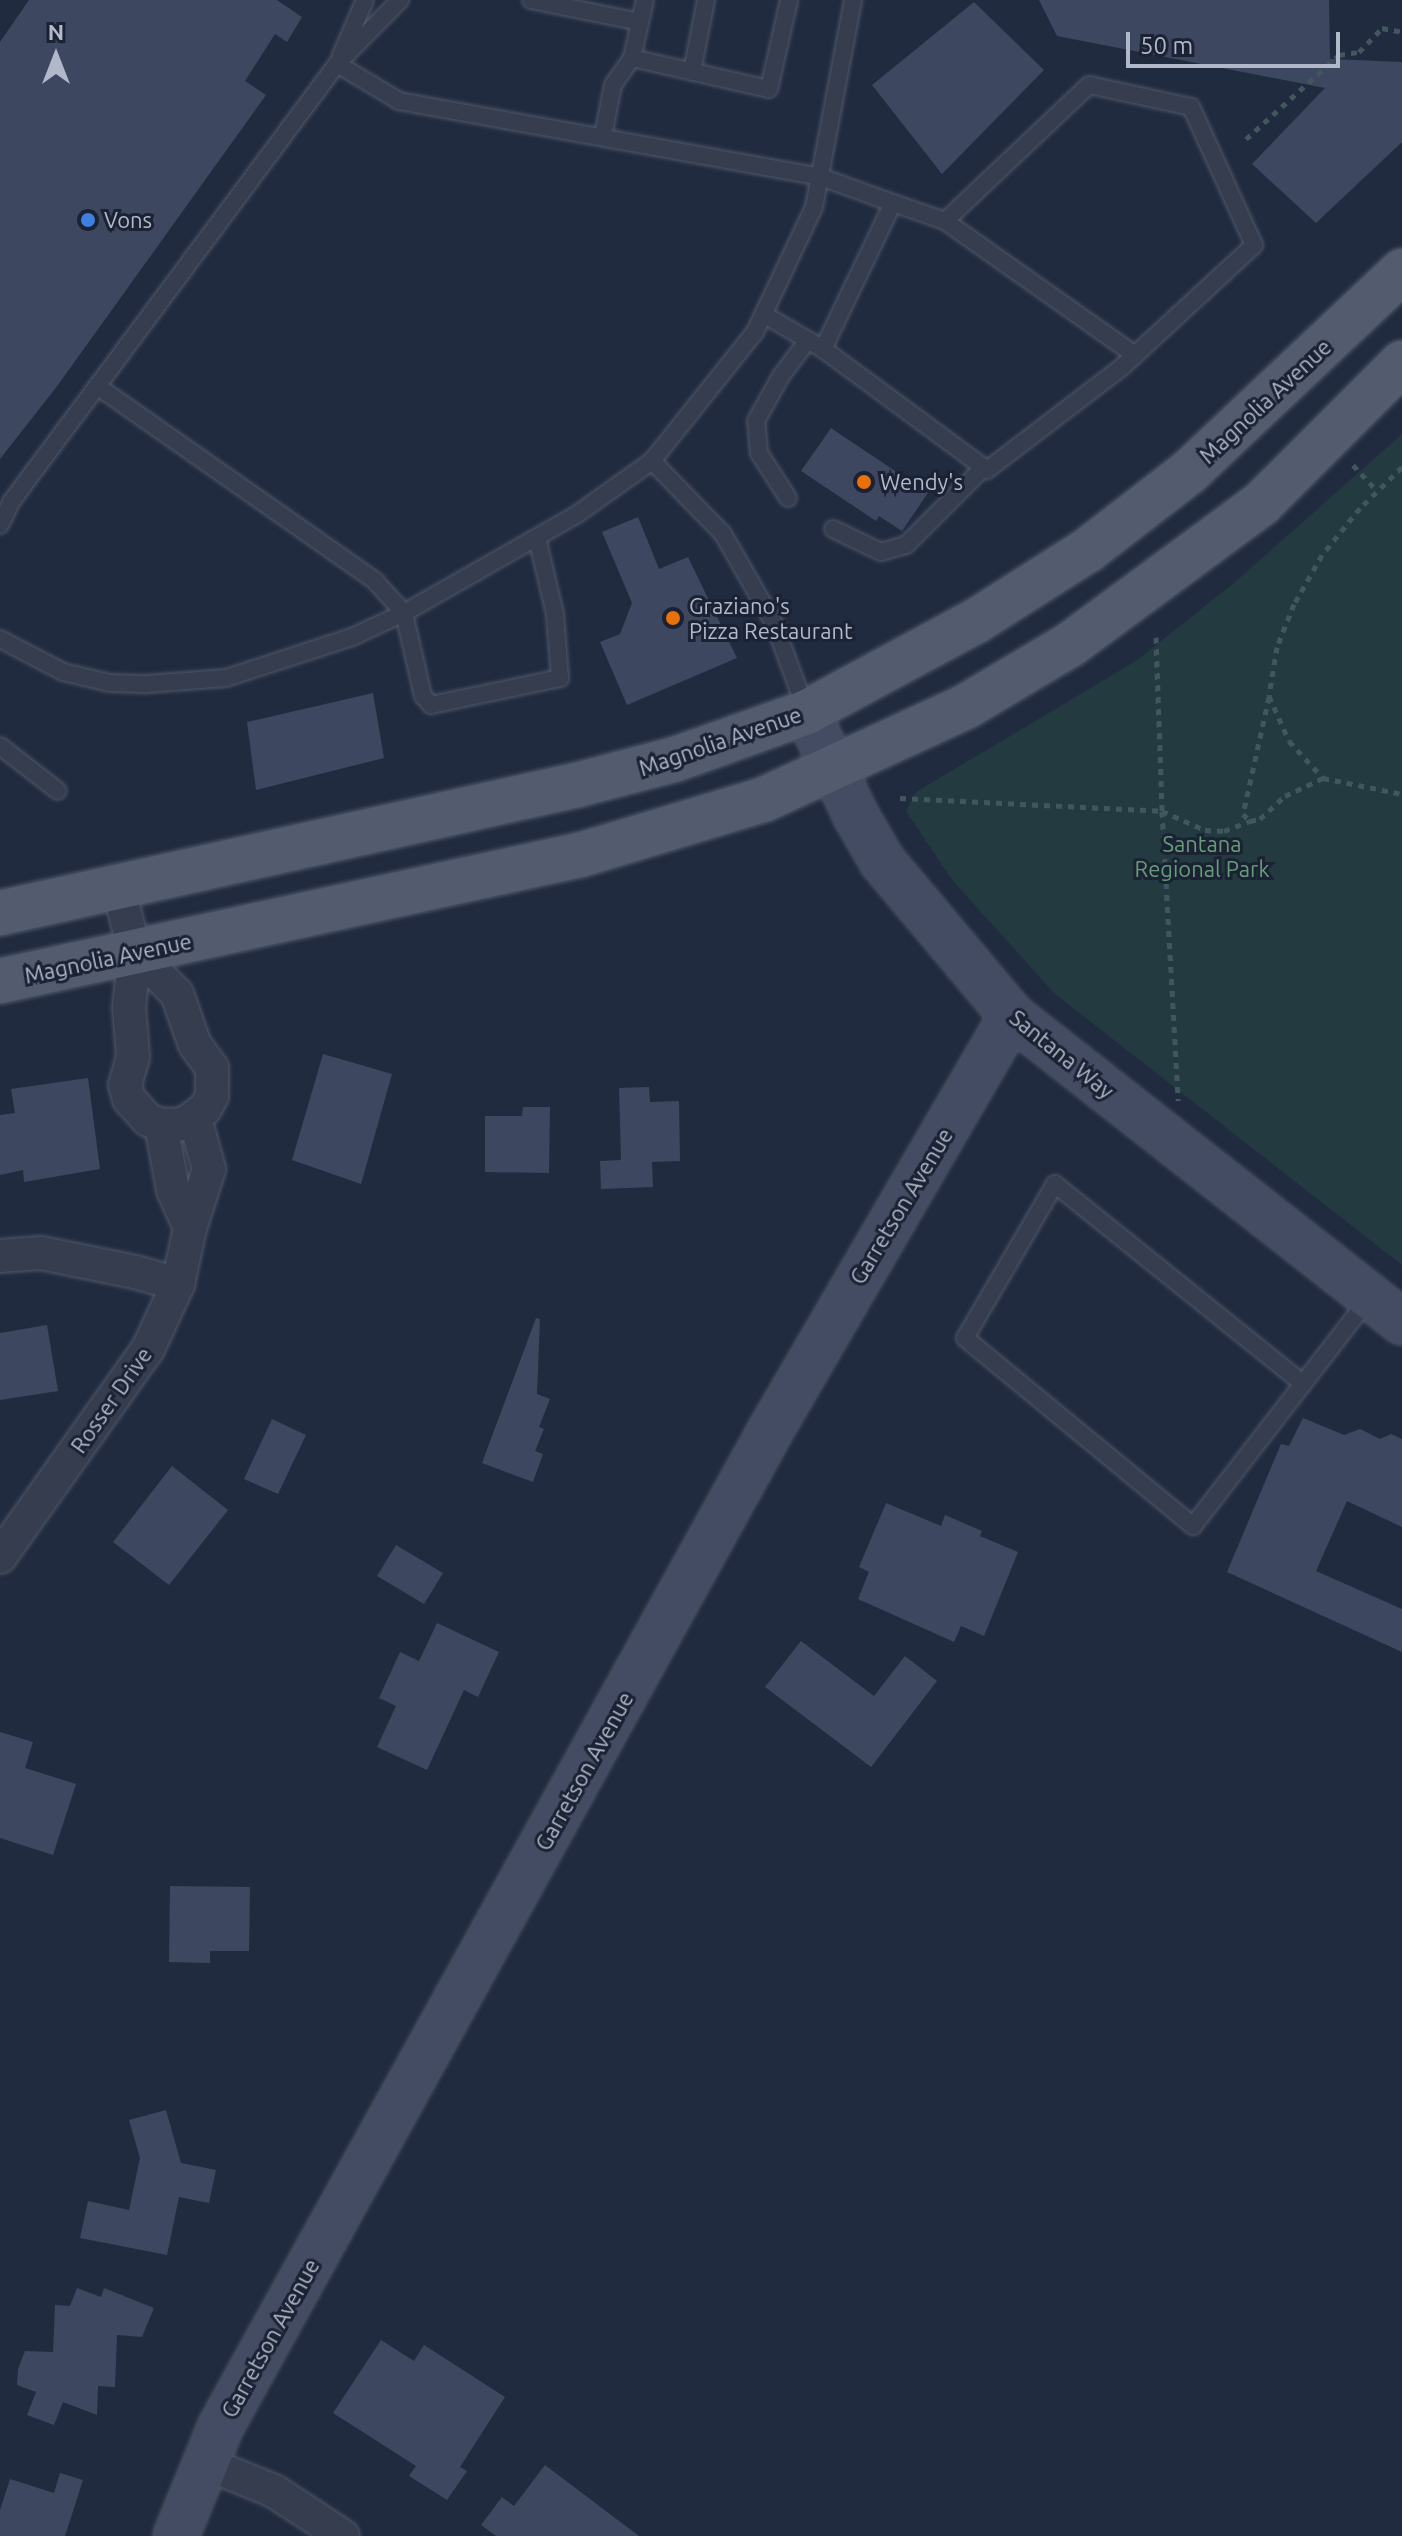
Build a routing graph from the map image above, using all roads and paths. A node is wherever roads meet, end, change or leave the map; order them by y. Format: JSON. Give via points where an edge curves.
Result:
{"nodes":[{"id":1,"x":400,"y":0,"type":"edge"},
{"id":2,"x":531,"y":0,"type":"edge"},
{"id":3,"x":645,"y":0,"type":"edge"},
{"id":4,"x":706,"y":0,"type":"edge"},
{"id":5,"x":789,"y":0,"type":"edge"},
{"id":6,"x":853,"y":0,"type":"edge"},
{"id":7,"x":364,"y":1,"type":"edge"},
{"id":8,"x":385,"y":18,"type":"junction"},
{"id":9,"x":640,"y":22,"type":"junction"},
{"id":10,"x":1402,"y":32,"type":"edge"},
{"id":11,"x":632,"y":58,"type":"junction"},
{"id":12,"x":337,"y":64,"type":"junction"},
{"id":13,"x":692,"y":72,"type":"junction"},
{"id":14,"x":603,"y":136,"type":"junction"},
{"id":15,"x":1246,"y":139,"type":"dead end"},
{"id":16,"x":821,"y":177,"type":"junction"},
{"id":17,"x":893,"y":203,"type":"junction"},
{"id":18,"x":945,"y":221,"type":"junction"},
{"id":19,"x":1402,"y":271,"type":"edge"},
{"id":20,"x":763,"y":314,"type":"junction"},
{"id":21,"x":815,"y":344,"type":"junction"},
{"id":22,"x":1135,"y":355,"type":"junction"},
{"id":23,"x":1402,"y":363,"type":"edge"},
{"id":24,"x":97,"y":386,"type":"junction"},
{"id":25,"x":652,"y":461,"type":"junction"},
{"id":26,"x":1353,"y":465,"type":"dead end"},
{"id":27,"x":984,"y":467,"type":"junction"},
{"id":28,"x":1402,"y":467,"type":"edge"},
{"id":29,"x":1377,"y":491,"type":"junction"},
{"id":30,"x":788,"y":498,"type":"dead end"},
{"id":31,"x":0,"y":525,"type":"edge"},
{"id":32,"x":833,"y":529,"type":"dead end"},
{"id":33,"x":537,"y":538,"type":"junction"},
{"id":34,"x":404,"y":613,"type":"junction"},
{"id":35,"x":1156,"y":637,"type":"dead end"},
{"id":36,"x":0,"y":639,"type":"edge"},
{"id":37,"x":1269,"y":696,"type":"junction"},
{"id":38,"x":807,"y":712,"type":"junction"},
{"id":39,"x":0,"y":746,"type":"edge"},
{"id":40,"x":834,"y":768,"type":"junction"},
{"id":41,"x":1323,"y":778,"type":"junction"},
{"id":42,"x":58,"y":791,"type":"dead end"},
{"id":43,"x":1402,"y":794,"type":"edge"},
{"id":44,"x":900,"y":798,"type":"dead end"},
{"id":45,"x":1162,"y":811,"type":"junction"},
{"id":46,"x":1250,"y":821,"type":"junction"},
{"id":47,"x":118,"y":887,"type":"junction"},
{"id":48,"x":0,"y":913,"type":"edge"},
{"id":49,"x":135,"y":952,"type":"junction"},
{"id":50,"x":0,"y":981,"type":"edge"},
{"id":51,"x":1012,"y":1016,"type":"junction"},
{"id":52,"x":1178,"y":1101,"type":"dead end"},
{"id":53,"x":195,"y":1119,"type":"junction"},
{"id":54,"x":161,"y":1125,"type":"junction"},
{"id":55,"x":190,"y":1228,"type":"junction"},
{"id":56,"x":0,"y":1256,"type":"edge"},
{"id":57,"x":178,"y":1284,"type":"junction"},
{"id":58,"x":1386,"y":1309,"type":"edge"},
{"id":59,"x":1301,"y":1382,"type":"junction"},
{"id":60,"x":0,"y":1557,"type":"edge"},
{"id":61,"x":205,"y":2463,"type":"junction"},
{"id":62,"x":176,"y":2536,"type":"edge"},
{"id":63,"x":343,"y":2536,"type":"edge"}],
"edges":[{"from":1,"to":8,"type":"lane"},
{"from":2,"to":9,"type":"lane"},
{"from":3,"to":9,"type":"lane"},
{"from":4,"to":13,"type":"lane"},
{"from":5,"to":13,"type":"lane","via":[[769,89]]},
{"from":6,"to":16,"type":"lane"},
{"from":7,"to":8,"type":"lane"},
{"from":7,"to":12,"type":"lane"},
{"from":8,"to":12,"type":"lane"},
{"from":9,"to":11,"type":"lane"},
{"from":10,"to":15,"type":"path","via":[[1382,28],[1359,52],[1339,55]]},
{"from":11,"to":13,"type":"lane"},
{"from":11,"to":14,"type":"lane","via":[[613,85]]},
{"from":12,"to":14,"type":"lane","via":[[399,101]]},
{"from":12,"to":24,"type":"lane"},
{"from":14,"to":16,"type":"lane"},
{"from":16,"to":17,"type":"lane"},
{"from":16,"to":20,"type":"lane","via":[[814,207]]},
{"from":17,"to":18,"type":"lane"},
{"from":17,"to":21,"type":"lane"},
{"from":18,"to":22,"type":"lane"},
{"from":18,"to":22,"type":"lane","via":[[1089,85],[1191,107],[1254,245]]},
{"from":19,"to":38,"type":"main road","name":"Magnolia Avenue","via":[[1189,472],[1088,550],[976,621]]},
{"from":20,"to":21,"type":"lane"},
{"from":20,"to":25,"type":"lane","via":[[755,332]]},
{"from":21,"to":27,"type":"lane"},
{"from":21,"to":30,"type":"lane","via":[[781,376],[756,421],[759,453]]},
{"from":22,"to":27,"type":"lane","via":[[987,470]]},
{"from":23,"to":40,"type":"main road","name":"Magnolia Avenue","via":[[1262,503],[1108,618],[965,707]]},
{"from":24,"to":31,"type":"lane","via":[[11,502]]},
{"from":24,"to":34,"type":"lane","via":[[375,581]]},
{"from":25,"to":33,"type":"lane"},
{"from":25,"to":38,"type":"lane","via":[[723,534],[774,623]]},
{"from":26,"to":29,"type":"path"},
{"from":27,"to":32,"type":"lane","via":[[906,545],[881,552]]},
{"from":28,"to":29,"type":"path"},
{"from":29,"to":37,"type":"path","via":[[1322,555],[1294,604],[1277,647]]},
{"from":33,"to":34,"type":"lane"},
{"from":33,"to":34,"type":"lane","via":[[555,614],[560,678],[431,705],[423,696]]},
{"from":34,"to":36,"type":"lane","via":[[352,637],[226,678],[147,684],[110,683],[63,672]]},
{"from":35,"to":45,"type":"path"},
{"from":37,"to":41,"type":"path","via":[[1289,741]]},
{"from":37,"to":46,"type":"path","via":[[1245,796],[1243,814]]},
{"from":38,"to":40,"type":"street","name":"Santana Way"},
{"from":38,"to":47,"type":"main road","name":"Magnolia Avenue","via":[[676,759],[577,785]]},
{"from":39,"to":42,"type":"lane"},
{"from":40,"to":49,"type":"main road","name":"Magnolia Avenue","via":[[765,799],[580,855]]},
{"from":40,"to":51,"type":"street","name":"Santana Way","via":[[882,861]]},
{"from":41,"to":43,"type":"path"},
{"from":41,"to":46,"type":"path"},
{"from":44,"to":45,"type":"path"},
{"from":45,"to":46,"type":"path","via":[[1205,830],[1224,831]]},
{"from":45,"to":52,"type":"path"},
{"from":47,"to":48,"type":"main road","name":"Magnolia Avenue"},
{"from":47,"to":49,"type":"street"},
{"from":49,"to":50,"type":"main road","name":"Magnolia Avenue"},
{"from":49,"to":53,"type":"street","via":[[177,994],[195,1045],[212,1068],[212,1096]]},
{"from":49,"to":54,"type":"street","via":[[129,1007],[133,1057],[125,1085],[137,1111]]},
{"from":51,"to":58,"type":"street","name":"Santana Way"},
{"from":51,"to":61,"type":"street","name":"Garretson Avenue","via":[[773,1426]]},
{"from":53,"to":54,"type":"street"},
{"from":53,"to":55,"type":"street","name":"Rosser Drive","via":[[209,1169]]},
{"from":54,"to":55,"type":"street","via":[[173,1190]]},
{"from":55,"to":57,"type":"street","name":"Rosser Drive"},
{"from":56,"to":57,"type":"street","via":[[41,1253]]},
{"from":57,"to":60,"type":"street","name":"Rosser Drive","via":[[148,1349]]},
{"from":58,"to":59,"type":"lane"},
{"from":59,"to":59,"type":"lane","via":[[1193,1526],[965,1338],[1055,1184]]},
{"from":61,"to":62,"type":"street","name":"Garretson Avenue"},
{"from":61,"to":63,"type":"street","via":[[274,2491]]}]}
